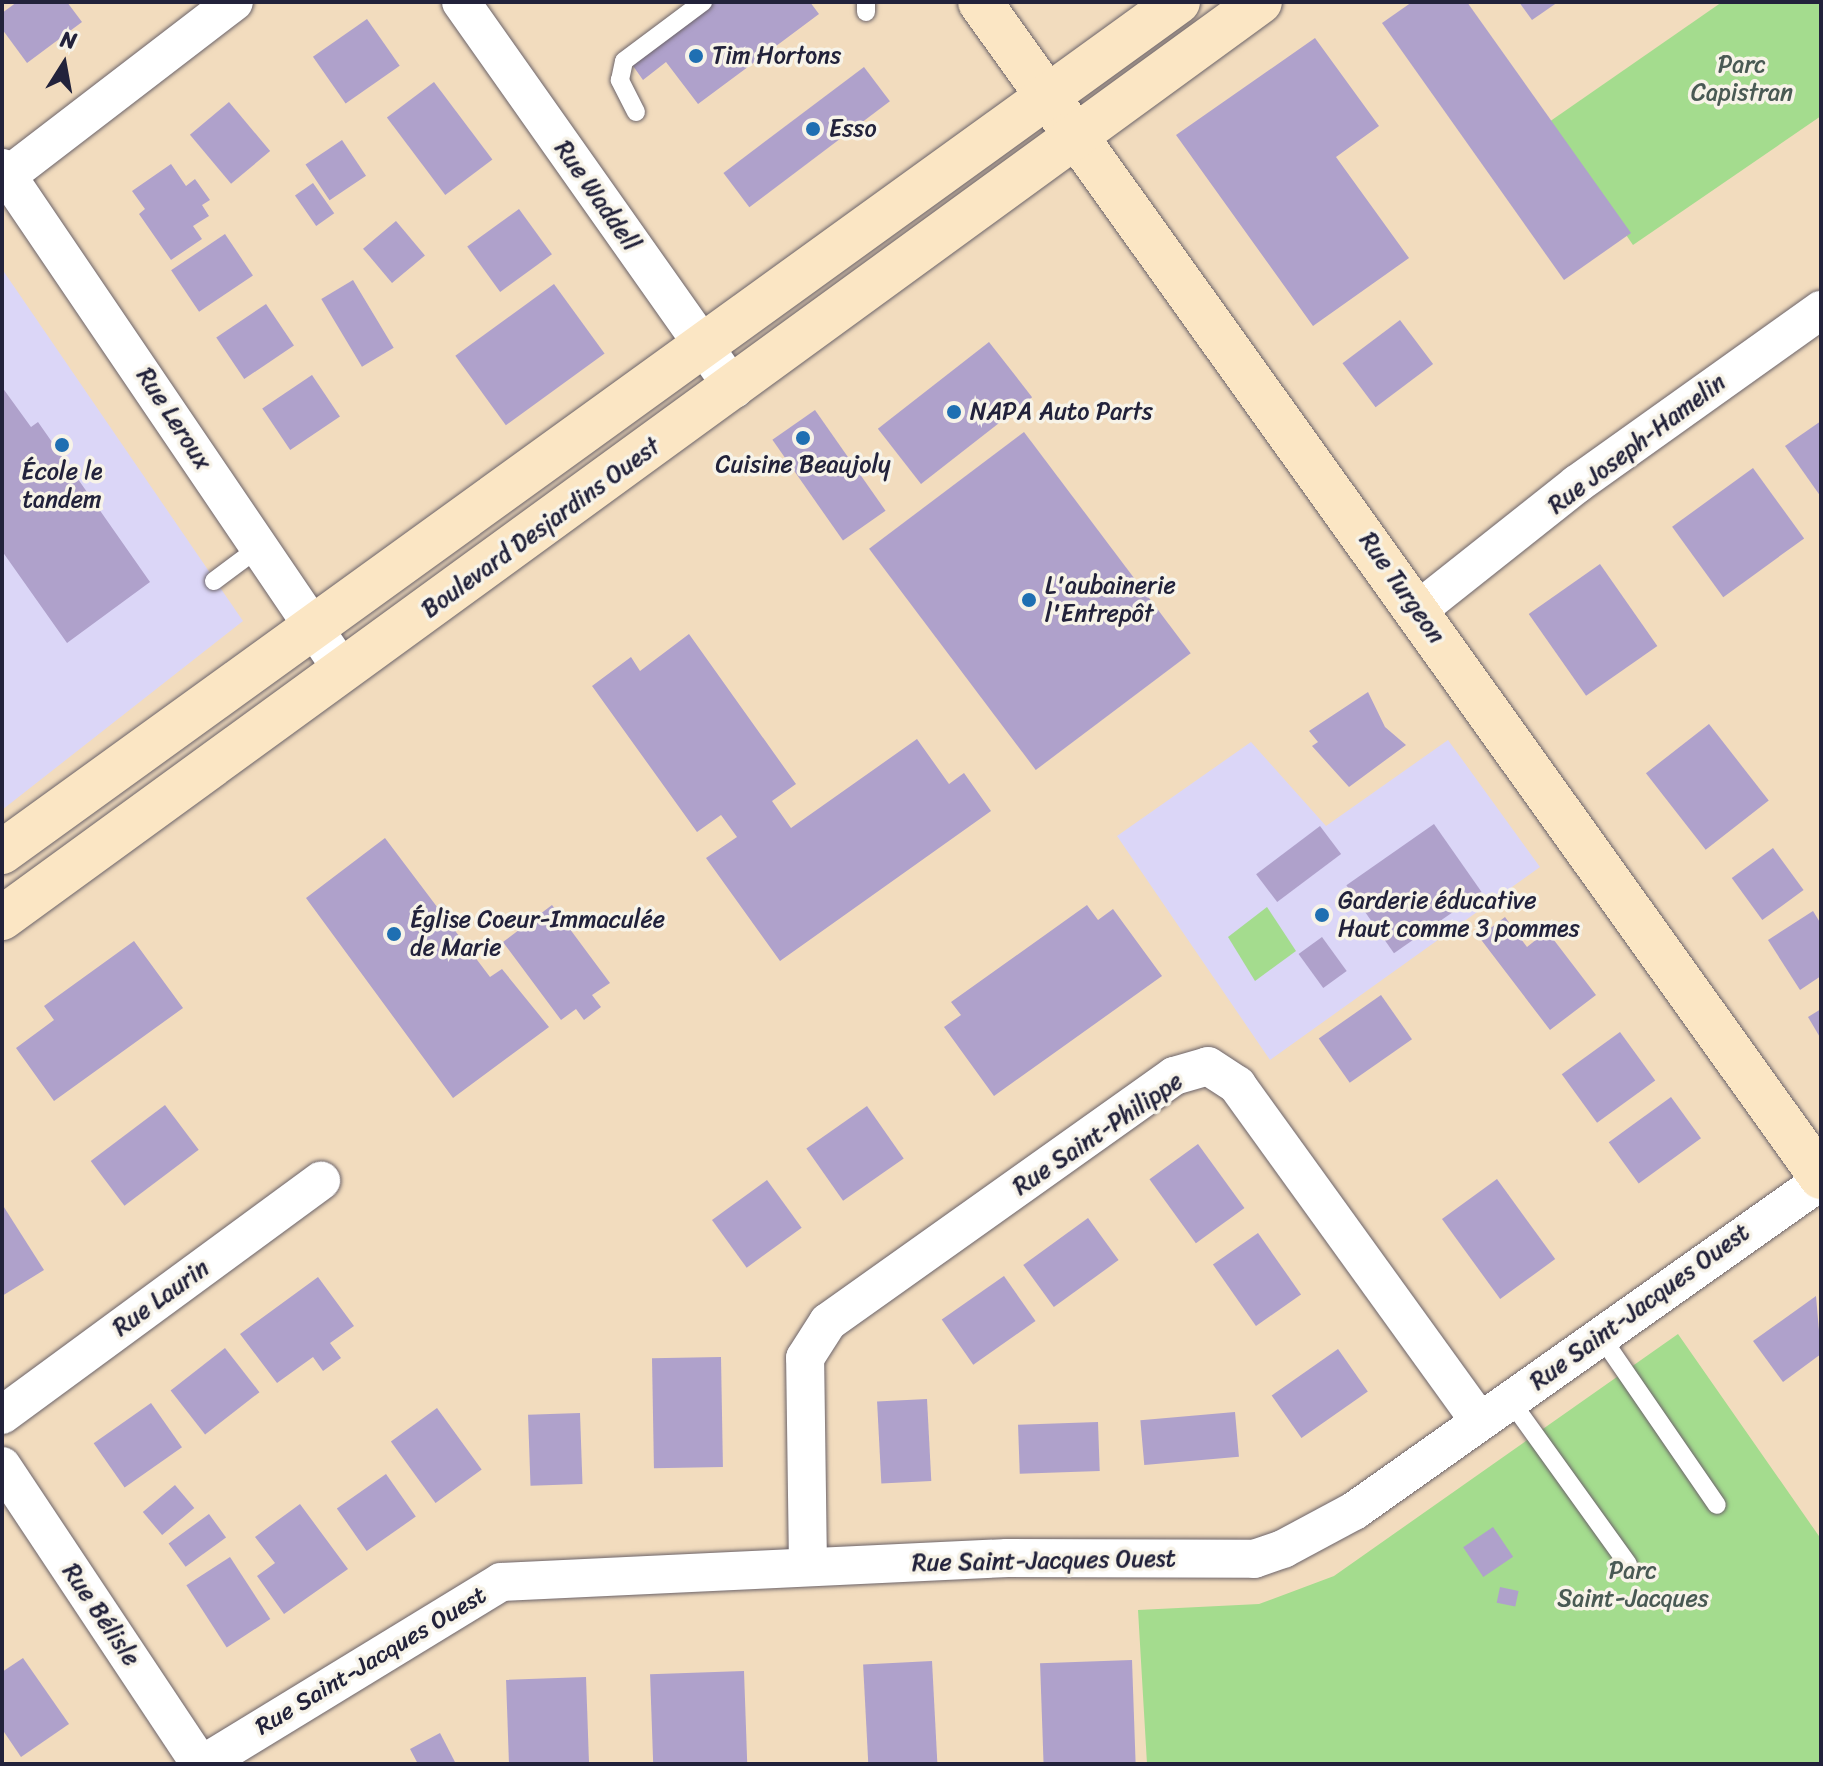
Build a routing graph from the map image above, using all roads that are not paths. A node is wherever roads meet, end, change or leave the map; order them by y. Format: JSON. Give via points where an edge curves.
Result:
{"nodes":[{"id":1,"x":234,"y":2,"type":"edge"},
{"id":2,"x":461,"y":2,"type":"edge"},
{"id":3,"x":703,"y":2,"type":"edge"},
{"id":4,"x":980,"y":2,"type":"edge"},
{"id":5,"x":1178,"y":2,"type":"edge"},
{"id":6,"x":1260,"y":2,"type":"edge"},
{"id":7,"x":1049,"y":97,"type":"junction"},
{"id":8,"x":636,"y":112,"type":"dead end"},
{"id":9,"x":1079,"y":137,"type":"junction"},
{"id":10,"x":4,"y":172,"type":"edge"},
{"id":11,"x":1821,"y":310,"type":"edge"},
{"id":12,"x":704,"y":349,"type":"junction"},
{"id":13,"x":734,"y":389,"type":"junction"},
{"id":14,"x":257,"y":549,"type":"junction"},
{"id":15,"x":214,"y":581,"type":"dead end"},
{"id":16,"x":1418,"y":610,"type":"junction"},
{"id":17,"x":313,"y":630,"type":"junction"},
{"id":18,"x":343,"y":671,"type":"junction"},
{"id":19,"x":2,"y":852,"type":"edge"},
{"id":20,"x":2,"y":918,"type":"edge"},
{"id":21,"x":1821,"y":1179,"type":"edge"},
{"id":22,"x":321,"y":1181,"type":"dead end"},
{"id":23,"x":1600,"y":1335,"type":"junction"},
{"id":24,"x":1494,"y":1411,"type":"junction"},
{"id":25,"x":2,"y":1415,"type":"edge"},
{"id":26,"x":2,"y":1466,"type":"edge"},
{"id":27,"x":1717,"y":1505,"type":"dead end"},
{"id":28,"x":1628,"y":1564,"type":"dead end"},
{"id":29,"x":808,"y":1566,"type":"junction"},
{"id":30,"x":202,"y":1764,"type":"edge"}],
"edges":[{"from":1,"to":10,"type":"street"},
{"from":2,"to":12,"type":"street","name":"Rue Waddell"},
{"from":3,"to":8,"type":"lane","via":[[624,61],[620,80]]},
{"from":4,"to":7,"type":"street","name":"Rue Turgeon"},
{"from":5,"to":7,"type":"street","name":"Boulevard Desjardins Ouest"},
{"from":6,"to":9,"type":"street","name":"Boulevard Desjardins Ouest"},
{"from":7,"to":9,"type":"street","name":"Rue Turgeon"},
{"from":7,"to":12,"type":"street","name":"Boulevard Desjardins Ouest"},
{"from":9,"to":13,"type":"street","name":"Boulevard Desjardins Ouest"},
{"from":9,"to":16,"type":"street","name":"Rue Turgeon"},
{"from":10,"to":14,"type":"street","name":"Rue Leroux","via":[[193,444]]},
{"from":11,"to":16,"type":"street","name":"Rue Joseph-Hamelin","via":[[1577,484]]},
{"from":12,"to":13,"type":"street","name":"Rue Waddell"},
{"from":12,"to":17,"type":"street","name":"Boulevard Desjardins Ouest"},
{"from":13,"to":18,"type":"street","name":"Boulevard Desjardins Ouest"},
{"from":14,"to":15,"type":"lane"},
{"from":14,"to":17,"type":"street","name":"Rue Leroux"},
{"from":16,"to":21,"type":"street","name":"Rue Turgeon"},
{"from":17,"to":18,"type":"street","name":"Rue Leroux"},
{"from":17,"to":19,"type":"street","name":"Boulevard Desjardins Ouest"},
{"from":18,"to":20,"type":"street","name":"Boulevard Desjardins Ouest"},
{"from":21,"to":23,"type":"street","name":"Rue Saint-Jacques Ouest"},
{"from":22,"to":25,"type":"street","name":"Rue Laurin"},
{"from":23,"to":24,"type":"street","name":"Rue Saint-Jacques Ouest"},
{"from":23,"to":27,"type":"lane"},
{"from":24,"to":28,"type":"lane"},
{"from":24,"to":29,"type":"street","name":"Rue Saint-Jacques Ouest","via":[[1354,1511],[1254,1559]]},
{"from":24,"to":29,"type":"street","name":"Rue Saint-Philippe","via":[[1237,1085],[1208,1066],[1174,1076],[828,1322],[805,1358]]},
{"from":26,"to":30,"type":"street","name":"Rue Bélisle"},
{"from":29,"to":30,"type":"street","name":"Rue Saint-Jacques Ouest","via":[[501,1582]]}]}
